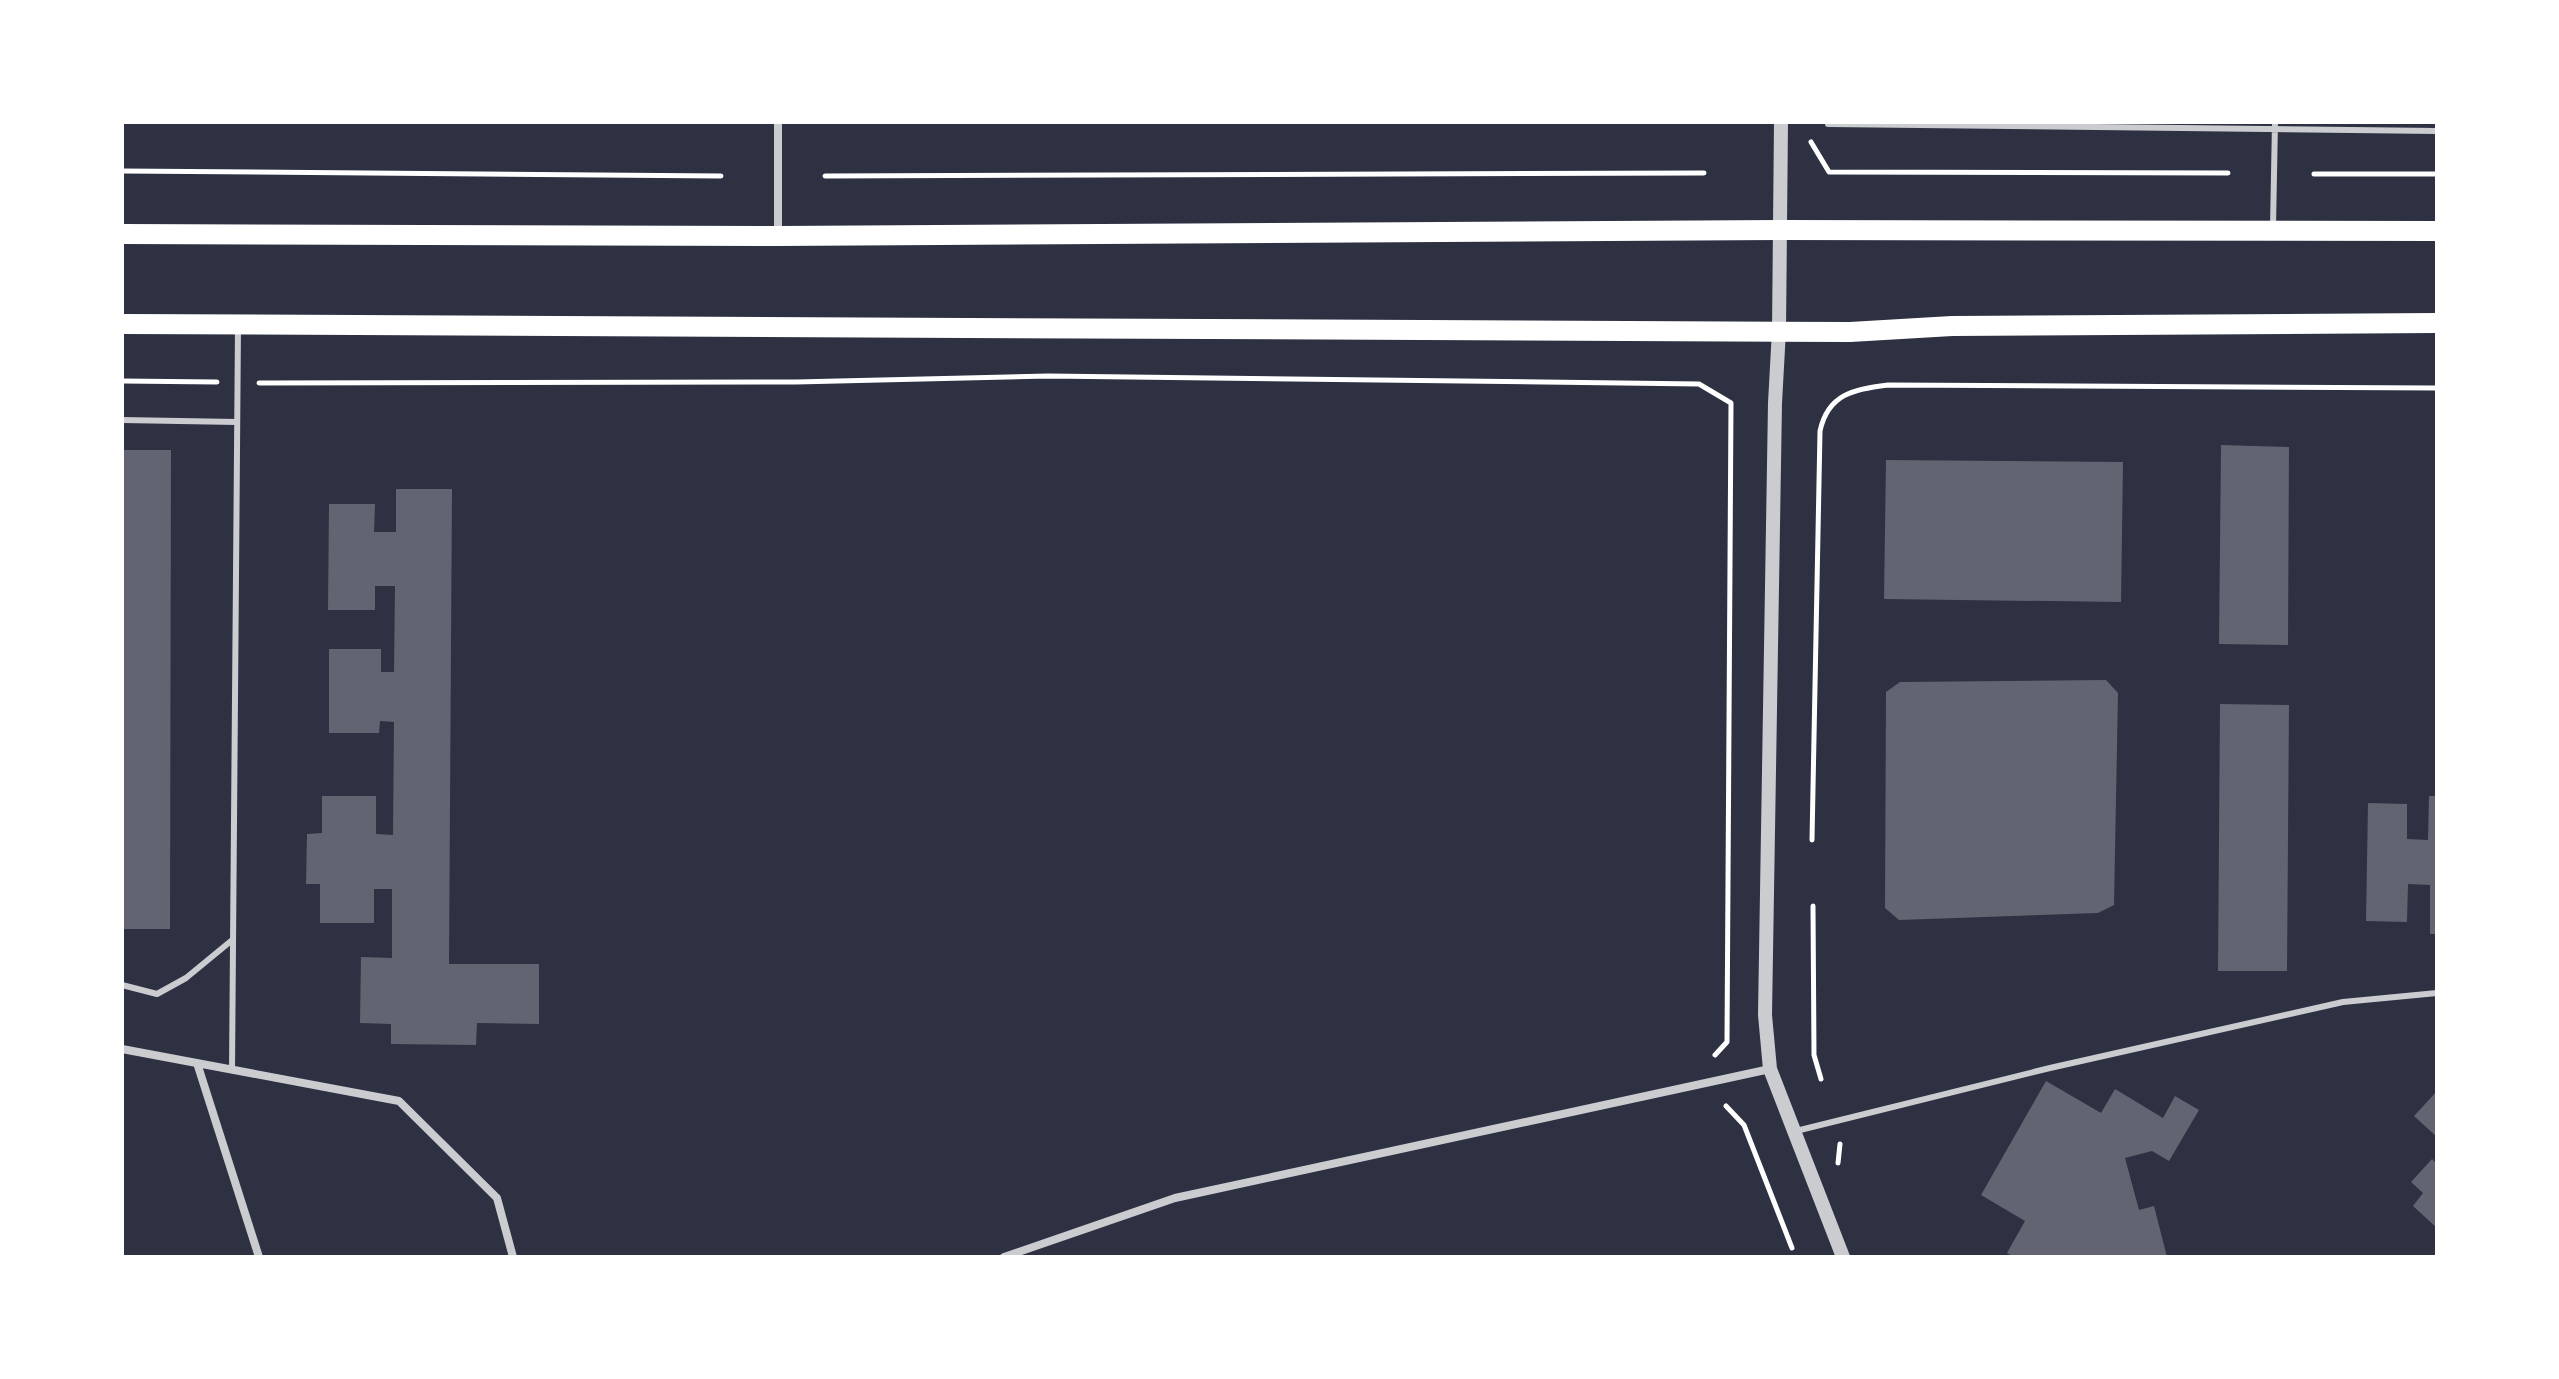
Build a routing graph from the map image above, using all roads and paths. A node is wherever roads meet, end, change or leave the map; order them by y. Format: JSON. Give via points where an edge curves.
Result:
{"nodes":[{"id":1,"x":778,"y":122,"type":"edge"},
{"id":2,"x":1781,"y":122,"type":"edge"},
{"id":3,"x":1828,"y":122,"type":"edge"},
{"id":4,"x":2022,"y":124,"type":"edge"},
{"id":5,"x":2275,"y":126,"type":"edge"},
{"id":6,"x":2437,"y":131,"type":"edge"},
{"id":7,"x":1807,"y":132,"type":"dead end"},
{"id":8,"x":122,"y":171,"type":"edge"},
{"id":9,"x":1704,"y":173,"type":"dead end"},
{"id":10,"x":2228,"y":173,"type":"dead end"},
{"id":11,"x":2314,"y":174,"type":"dead end"},
{"id":12,"x":2437,"y":174,"type":"edge"},
{"id":13,"x":721,"y":176,"type":"dead end"},
{"id":14,"x":825,"y":176,"type":"dead end"},
{"id":15,"x":1779,"y":230,"type":"junction"},
{"id":16,"x":2273,"y":230,"type":"junction"},
{"id":17,"x":2437,"y":231,"type":"edge"},
{"id":18,"x":122,"y":234,"type":"edge"},
{"id":19,"x":778,"y":236,"type":"junction"},
{"id":20,"x":238,"y":323,"type":"junction"},
{"id":21,"x":2437,"y":323,"type":"edge"},
{"id":22,"x":122,"y":324,"type":"edge"},
{"id":23,"x":1779,"y":330,"type":"junction"},
{"id":24,"x":122,"y":381,"type":"edge"},
{"id":25,"x":238,"y":383,"type":"junction"},
{"id":26,"x":2437,"y":388,"type":"edge"},
{"id":27,"x":122,"y":420,"type":"edge"},
{"id":28,"x":237,"y":422,"type":"junction"},
{"id":29,"x":1812,"y":840,"type":"dead end"},
{"id":30,"x":1813,"y":906,"type":"dead end"},
{"id":31,"x":231,"y":941,"type":"junction"},
{"id":32,"x":122,"y":985,"type":"edge"},
{"id":33,"x":2437,"y":993,"type":"edge"},
{"id":34,"x":122,"y":1049,"type":"edge"},
{"id":35,"x":1710,"y":1061,"type":"dead end"},
{"id":36,"x":197,"y":1063,"type":"junction"},
{"id":37,"x":1770,"y":1069,"type":"junction"},
{"id":38,"x":232,"y":1070,"type":"junction"},
{"id":39,"x":1821,"y":1079,"type":"dead end"},
{"id":40,"x":1726,"y":1106,"type":"dead end"},
{"id":41,"x":1794,"y":1131,"type":"junction"},
{"id":42,"x":1792,"y":1248,"type":"dead end"},
{"id":43,"x":259,"y":1257,"type":"edge"},
{"id":44,"x":513,"y":1257,"type":"edge"},
{"id":45,"x":1004,"y":1257,"type":"edge"},
{"id":46,"x":1843,"y":1257,"type":"edge"}],
"edges":[{"from":1,"to":19,"type":"street"},
{"from":2,"to":15,"type":"street"},
{"from":3,"to":4,"type":"lane"},
{"from":4,"to":5,"type":"lane"},
{"from":5,"to":6,"type":"lane"},
{"from":5,"to":16,"type":"lane"},
{"from":7,"to":10,"type":"path","via":[[1829,172]]},
{"from":8,"to":13,"type":"path"},
{"from":9,"to":14,"type":"path"},
{"from":11,"to":12,"type":"path"},
{"from":15,"to":16,"type":"main road"},
{"from":15,"to":19,"type":"main road"},
{"from":15,"to":23,"type":"street"},
{"from":16,"to":17,"type":"main road"},
{"from":18,"to":19,"type":"main road"},
{"from":20,"to":22,"type":"main road"},
{"from":20,"to":23,"type":"main road"},
{"from":20,"to":25,"type":"lane"},
{"from":21,"to":23,"type":"main road"},
{"from":23,"to":37,"type":"street","via":[[1766,984]]},
{"from":24,"to":25,"type":"path"},
{"from":25,"to":28,"type":"lane"},
{"from":25,"to":35,"type":"path","via":[[1048,376],[1699,384],[1731,403],[1727,1042]]},
{"from":26,"to":29,"type":"path","via":[[1888,385],[1833,402],[1820,431]]},
{"from":27,"to":28,"type":"lane"},
{"from":28,"to":31,"type":"lane"},
{"from":30,"to":39,"type":"path","via":[[1814,1055]]},
{"from":31,"to":32,"type":"lane","via":[[157,994]]},
{"from":31,"to":38,"type":"lane"},
{"from":33,"to":41,"type":"lane","via":[[2343,1002]]},
{"from":34,"to":36,"type":"street"},
{"from":36,"to":38,"type":"street"},
{"from":36,"to":43,"type":"street"},
{"from":37,"to":41,"type":"street"},
{"from":37,"to":45,"type":"street","via":[[1175,1198]]},
{"from":38,"to":44,"type":"street","via":[[399,1101],[497,1198]]},
{"from":40,"to":42,"type":"path","via":[[1744,1125]]},
{"from":41,"to":46,"type":"street"}]}
